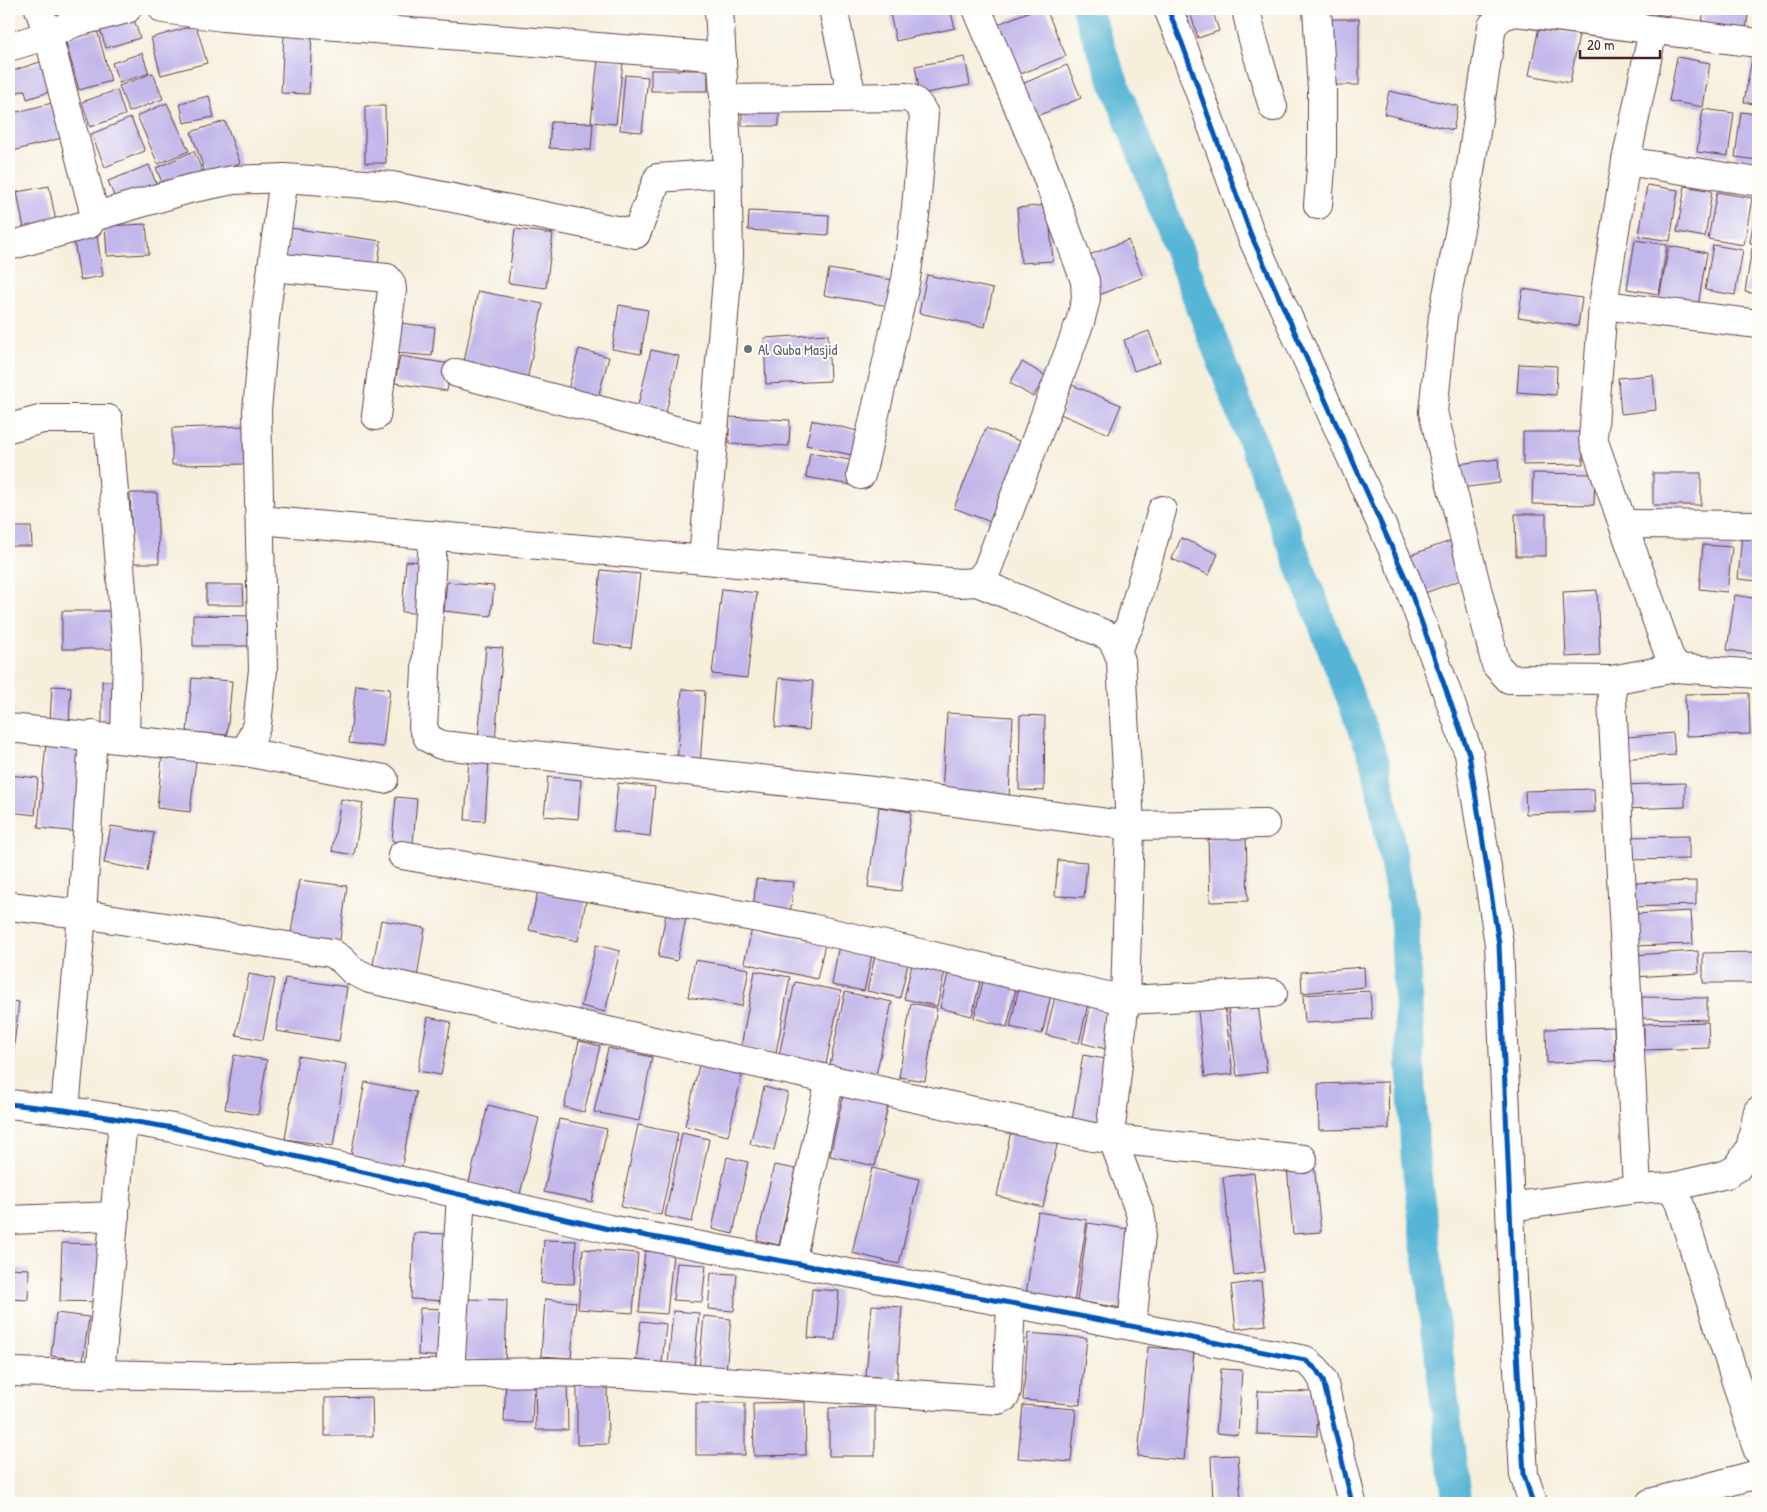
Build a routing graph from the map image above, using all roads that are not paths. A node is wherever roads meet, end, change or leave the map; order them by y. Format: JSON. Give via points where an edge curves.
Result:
{"nodes":[{"id":1,"x":39,"y":9,"type":"edge"},
{"id":2,"x":127,"y":9,"type":"edge"},
{"id":3,"x":163,"y":9,"type":"edge"},
{"id":4,"x":719,"y":9,"type":"edge"},
{"id":5,"x":833,"y":9,"type":"edge"},
{"id":6,"x":977,"y":9,"type":"edge"},
{"id":7,"x":1168,"y":9,"type":"edge"},
{"id":8,"x":1246,"y":9,"type":"edge"},
{"id":9,"x":1317,"y":9,"type":"edge"},
{"id":10,"x":1501,"y":12,"type":"edge"},
{"id":11,"x":1654,"y":30,"type":"junction"},
{"id":12,"x":48,"y":35,"type":"junction"},
{"id":13,"x":1758,"y":44,"type":"edge"},
{"id":14,"x":9,"y":48,"type":"edge"},
{"id":15,"x":722,"y":57,"type":"junction"},
{"id":16,"x":852,"y":98,"type":"junction"},
{"id":17,"x":724,"y":99,"type":"junction"},
{"id":18,"x":1273,"y":107,"type":"dead end"},
{"id":19,"x":1626,"y":161,"type":"junction"},
{"id":20,"x":727,"y":173,"type":"junction"},
{"id":21,"x":284,"y":178,"type":"junction"},
{"id":22,"x":1758,"y":182,"type":"edge"},
{"id":23,"x":1318,"y":205,"type":"dead end"},
{"id":24,"x":93,"y":217,"type":"junction"},
{"id":25,"x":9,"y":246,"type":"edge"},
{"id":26,"x":272,"y":267,"type":"junction"},
{"id":27,"x":1603,"y":305,"type":"junction"},
{"id":28,"x":1758,"y":324,"type":"edge"},
{"id":29,"x":458,"y":373,"type":"dead end"},
{"id":30,"x":376,"y":416,"type":"dead end"},
{"id":31,"x":9,"y":428,"type":"edge"},
{"id":32,"x":713,"y":440,"type":"junction"},
{"id":33,"x":861,"y":475,"type":"dead end"},
{"id":34,"x":1162,"y":510,"type":"dead end"},
{"id":35,"x":260,"y":520,"type":"junction"},
{"id":36,"x":1623,"y":524,"type":"junction"},
{"id":37,"x":1758,"y":524,"type":"edge"},
{"id":38,"x":433,"y":535,"type":"junction"},
{"id":39,"x":703,"y":559,"type":"junction"},
{"id":40,"x":977,"y":582,"type":"junction"},
{"id":41,"x":1118,"y":649,"type":"junction"},
{"id":42,"x":1676,"y":668,"type":"junction"},
{"id":43,"x":1758,"y":674,"type":"edge"},
{"id":44,"x":1611,"y":680,"type":"junction"},
{"id":45,"x":9,"y":728,"type":"edge"},
{"id":46,"x":93,"y":735,"type":"junction"},
{"id":47,"x":126,"y":739,"type":"junction"},
{"id":48,"x":246,"y":752,"type":"junction"},
{"id":49,"x":384,"y":778,"type":"dead end"},
{"id":50,"x":1265,"y":824,"type":"dead end"},
{"id":51,"x":1130,"y":826,"type":"junction"},
{"id":52,"x":402,"y":855,"type":"dead end"},
{"id":53,"x":9,"y":906,"type":"edge"},
{"id":54,"x":82,"y":914,"type":"junction"},
{"id":55,"x":1273,"y":993,"type":"dead end"},
{"id":56,"x":1125,"y":1000,"type":"junction"},
{"id":57,"x":830,"y":1079,"type":"junction"},
{"id":58,"x":9,"y":1104,"type":"edge"},
{"id":59,"x":66,"y":1110,"type":"junction"},
{"id":60,"x":1758,"y":1111,"type":"edge"},
{"id":61,"x":123,"y":1121,"type":"junction"},
{"id":62,"x":1113,"y":1140,"type":"junction"},
{"id":63,"x":1303,"y":1159,"type":"dead end"},
{"id":64,"x":1672,"y":1187,"type":"junction"},
{"id":65,"x":1637,"y":1189,"type":"junction"},
{"id":66,"x":461,"y":1195,"type":"junction"},
{"id":67,"x":1510,"y":1207,"type":"junction"},
{"id":68,"x":115,"y":1216,"type":"junction"},
{"id":69,"x":9,"y":1220,"type":"edge"},
{"id":70,"x":791,"y":1262,"type":"junction"},
{"id":71,"x":1011,"y":1303,"type":"junction"},
{"id":72,"x":1132,"y":1326,"type":"junction"},
{"id":73,"x":9,"y":1372,"type":"edge"},
{"id":74,"x":100,"y":1374,"type":"junction"},
{"id":75,"x":450,"y":1374,"type":"junction"},
{"id":76,"x":1758,"y":1451,"type":"edge"},
{"id":77,"x":1758,"y":1474,"type":"edge"},
{"id":78,"x":1688,"y":1498,"type":"edge"},
{"id":79,"x":1352,"y":1503,"type":"edge"},
{"id":80,"x":1533,"y":1503,"type":"edge"},
{"id":81,"x":1650,"y":1503,"type":"edge"}],
"edges":[{"from":1,"to":12,"type":"street"},
{"from":2,"to":12,"type":"street","via":[[74,23]]},
{"from":3,"to":15,"type":"street","via":[[223,17]]},
{"from":4,"to":15,"type":"street"},
{"from":5,"to":16,"type":"street"},
{"from":6,"to":40,"type":"street","via":[[1042,163],[1085,280],[1086,299],[987,570]]},
{"from":7,"to":67,"type":"street","via":[[1251,235],[1406,578],[1468,754],[1499,944]]},
{"from":8,"to":18,"type":"street"},
{"from":9,"to":23,"type":"street","via":[[1322,90]]},
{"from":10,"to":11,"type":"street"},
{"from":10,"to":44,"type":"street","via":[[1492,26],[1466,198],[1443,316],[1433,412],[1496,665],[1509,679]]},
{"from":11,"to":13,"type":"street"},
{"from":11,"to":19,"type":"street"},
{"from":12,"to":14,"type":"street"},
{"from":12,"to":24,"type":"street"},
{"from":15,"to":17,"type":"street"},
{"from":16,"to":17,"type":"street"},
{"from":16,"to":33,"type":"street","via":[[906,97],[920,105],[924,114],[906,279]]},
{"from":17,"to":20,"type":"street"},
{"from":19,"to":22,"type":"street"},
{"from":19,"to":27,"type":"street"},
{"from":20,"to":21,"type":"street","via":[[658,178],[636,234],[392,186]]},
{"from":20,"to":32,"type":"street","via":[[729,257]]},
{"from":21,"to":24,"type":"street","via":[[233,180],[189,189]]},
{"from":21,"to":26,"type":"street"},
{"from":24,"to":25,"type":"street","via":[[89,224]]},
{"from":26,"to":30,"type":"street","via":[[387,278],[391,283]]},
{"from":26,"to":35,"type":"street","via":[[257,411]]},
{"from":27,"to":28,"type":"street"},
{"from":27,"to":36,"type":"street","via":[[1593,439]]},
{"from":29,"to":32,"type":"street"},
{"from":31,"to":47,"type":"street","via":[[43,419],[108,419],[127,652]]},
{"from":32,"to":39,"type":"street"},
{"from":34,"to":41,"type":"street","via":[[1130,624]]},
{"from":35,"to":38,"type":"street"},
{"from":35,"to":48,"type":"street","via":[[262,670],[257,724]]},
{"from":36,"to":37,"type":"street"},
{"from":36,"to":42,"type":"street"},
{"from":38,"to":39,"type":"street"},
{"from":38,"to":51,"type":"street","via":[[423,727],[428,738],[441,745],[873,792]]},
{"from":39,"to":40,"type":"street"},
{"from":40,"to":41,"type":"street","via":[[1109,636]]},
{"from":41,"to":51,"type":"street"},
{"from":42,"to":43,"type":"street"},
{"from":42,"to":44,"type":"street"},
{"from":44,"to":65,"type":"street"},
{"from":45,"to":46,"type":"street"},
{"from":46,"to":47,"type":"street"},
{"from":46,"to":54,"type":"street"},
{"from":47,"to":48,"type":"street"},
{"from":48,"to":49,"type":"street"},
{"from":50,"to":51,"type":"street"},
{"from":51,"to":56,"type":"street"},
{"from":52,"to":56,"type":"street","via":[[811,928]]},
{"from":53,"to":54,"type":"street"},
{"from":54,"to":57,"type":"street","via":[[332,953],[353,971],[370,979]]},
{"from":54,"to":59,"type":"street"},
{"from":55,"to":56,"type":"street"},
{"from":56,"to":62,"type":"street","via":[[1111,1127]]},
{"from":57,"to":62,"type":"street"},
{"from":57,"to":70,"type":"street"},
{"from":58,"to":59,"type":"street"},
{"from":59,"to":61,"type":"street"},
{"from":60,"to":64,"type":"street","via":[[1750,1149],[1736,1168],[1726,1174]]},
{"from":61,"to":66,"type":"street","via":[[173,1128]]},
{"from":61,"to":68,"type":"street"},
{"from":62,"to":63,"type":"street"},
{"from":62,"to":72,"type":"street","via":[[1142,1224]]},
{"from":64,"to":65,"type":"street"},
{"from":64,"to":76,"type":"street"},
{"from":65,"to":67,"type":"street"},
{"from":66,"to":70,"type":"street","via":[[609,1229]]},
{"from":66,"to":75,"type":"street"},
{"from":67,"to":80,"type":"street","via":[[1524,1475]]},
{"from":68,"to":69,"type":"street"},
{"from":68,"to":74,"type":"street"},
{"from":70,"to":71,"type":"street"},
{"from":71,"to":72,"type":"street"},
{"from":71,"to":75,"type":"street","via":[[1007,1390],[1005,1397],[998,1400],[622,1374]]},
{"from":72,"to":79,"type":"street","via":[[1305,1360],[1323,1380]]},
{"from":73,"to":74,"type":"street"},
{"from":74,"to":75,"type":"street","via":[[231,1377]]},
{"from":77,"to":78,"type":"street"},
{"from":78,"to":81,"type":"street"}]}
